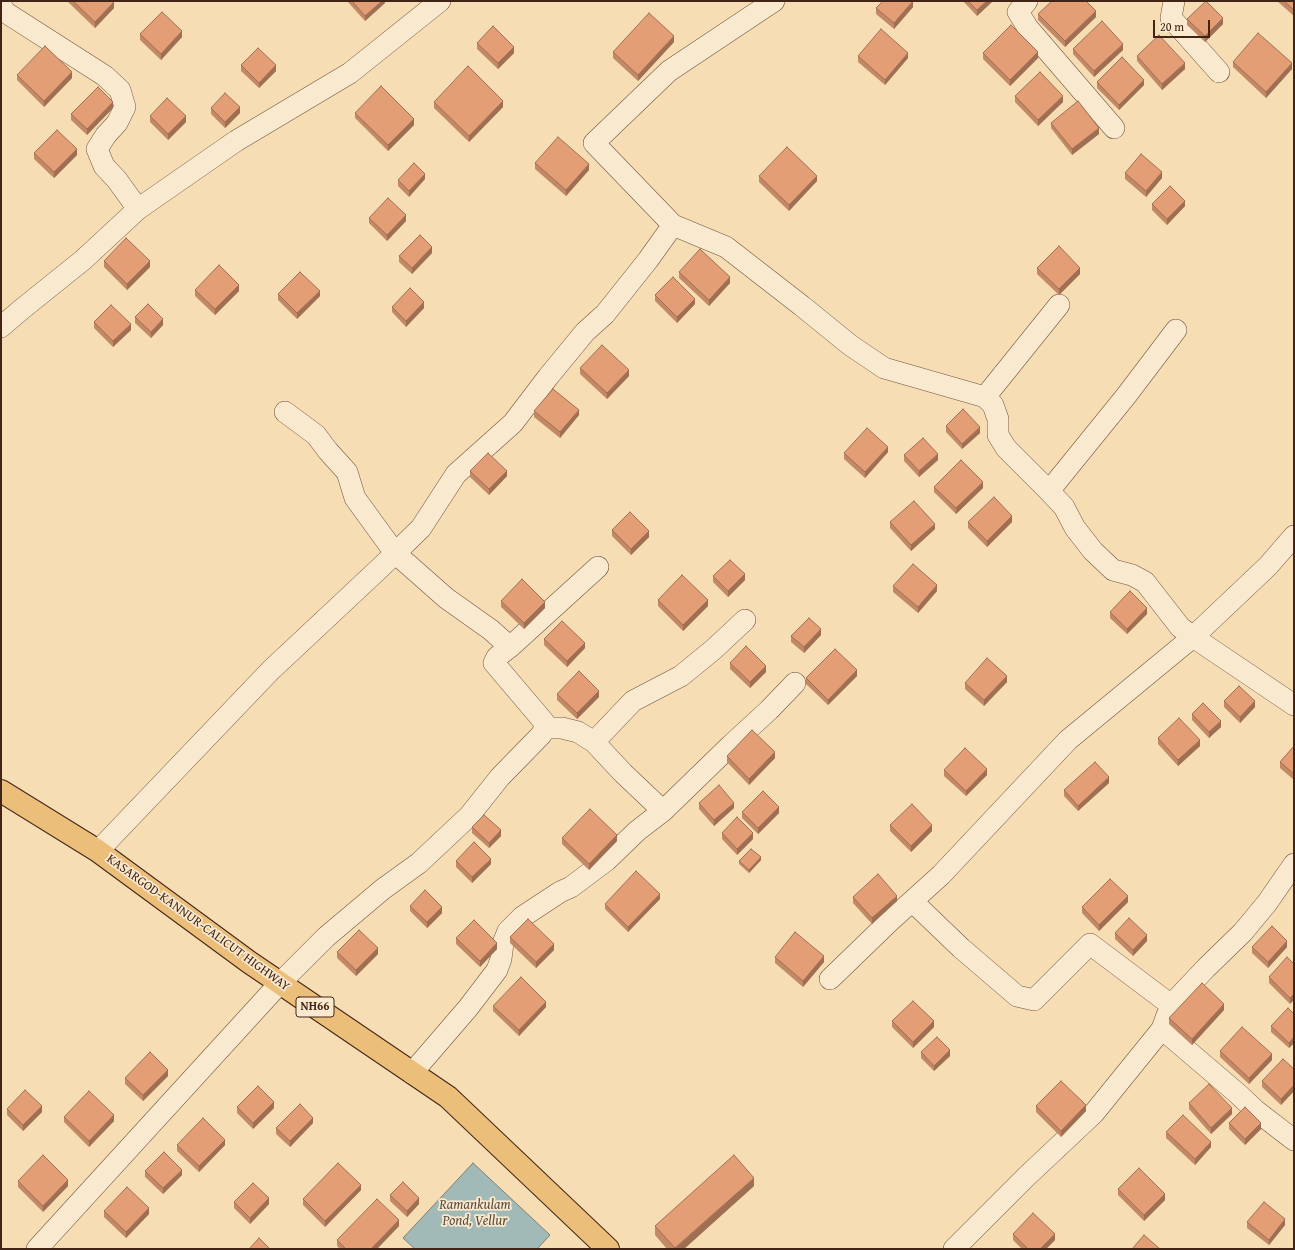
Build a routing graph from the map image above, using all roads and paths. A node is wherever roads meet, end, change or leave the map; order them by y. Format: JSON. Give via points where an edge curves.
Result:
{"nodes":[{"id":1,"x":440,"y":1,"type":"edge"},
{"id":2,"x":774,"y":1,"type":"edge"},
{"id":3,"x":1027,"y":1,"type":"edge"},
{"id":4,"x":1174,"y":1,"type":"edge"},
{"id":5,"x":1,"y":5,"type":"edge"},
{"id":6,"x":1219,"y":72,"type":"dead end"},
{"id":7,"x":1114,"y":128,"type":"dead end"},
{"id":8,"x":138,"y":209,"type":"junction"},
{"id":9,"x":673,"y":225,"type":"junction"},
{"id":10,"x":1059,"y":306,"type":"dead end"},
{"id":11,"x":1,"y":327,"type":"edge"},
{"id":12,"x":1176,"y":330,"type":"dead end"},
{"id":13,"x":985,"y":397,"type":"junction"},
{"id":14,"x":285,"y":412,"type":"dead end"},
{"id":15,"x":1049,"y":491,"type":"junction"},
{"id":16,"x":1294,"y":536,"type":"edge"},
{"id":17,"x":396,"y":553,"type":"junction"},
{"id":18,"x":598,"y":567,"type":"dead end"},
{"id":19,"x":745,"y":620,"type":"dead end"},
{"id":20,"x":1193,"y":637,"type":"junction"},
{"id":21,"x":510,"y":647,"type":"junction"},
{"id":22,"x":795,"y":683,"type":"dead end"},
{"id":23,"x":1294,"y":705,"type":"edge"},
{"id":24,"x":546,"y":728,"type":"junction"},
{"id":25,"x":594,"y":742,"type":"junction"},
{"id":26,"x":1,"y":791,"type":"edge"},
{"id":27,"x":663,"y":811,"type":"junction"},
{"id":28,"x":98,"y":851,"type":"junction"},
{"id":29,"x":1294,"y":864,"type":"edge"},
{"id":30,"x":912,"y":901,"type":"junction"},
{"id":31,"x":830,"y":979,"type":"dead end"},
{"id":32,"x":280,"y":983,"type":"junction"},
{"id":33,"x":1171,"y":1005,"type":"junction"},
{"id":34,"x":1162,"y":1029,"type":"junction"},
{"id":35,"x":412,"y":1073,"type":"junction"},
{"id":36,"x":1294,"y":1140,"type":"edge"},
{"id":37,"x":37,"y":1249,"type":"edge"},
{"id":38,"x":608,"y":1249,"type":"edge"},
{"id":39,"x":954,"y":1249,"type":"edge"}],
"edges":[{"from":1,"to":8,"type":"street","via":[[350,73],[236,141]]},
{"from":2,"to":9,"type":"street","via":[[669,71],[594,143]]},
{"from":3,"to":7,"type":"street","via":[[1018,12],[1028,28]]},
{"from":4,"to":6,"type":"street","via":[[1171,18]]},
{"from":5,"to":8,"type":"street","via":[[5,12],[105,76],[120,90],[125,107],[117,123],[97,149],[104,166]]},
{"from":8,"to":11,"type":"street","via":[[83,260]]},
{"from":9,"to":13,"type":"street","via":[[726,247],[850,345],[884,368]]},
{"from":9,"to":17,"type":"street","via":[[610,308],[585,332],[513,424],[456,474],[421,528]]},
{"from":10,"to":13,"type":"street"},
{"from":12,"to":15,"type":"street"},
{"from":13,"to":15,"type":"street","via":[[993,405],[998,419],[998,435],[1006,448]]},
{"from":14,"to":17,"type":"street","via":[[316,434],[347,472],[355,498]]},
{"from":15,"to":20,"type":"street","via":[[1064,507],[1075,528],[1093,551],[1113,570],[1145,582],[1180,627]]},
{"from":16,"to":20,"type":"street","via":[[1268,566]]},
{"from":17,"to":21,"type":"street","via":[[446,598]]},
{"from":17,"to":28,"type":"street","via":[[271,670]]},
{"from":18,"to":21,"type":"street"},
{"from":19,"to":25,"type":"street","via":[[681,676],[633,701]]},
{"from":20,"to":23,"type":"street"},
{"from":20,"to":30,"type":"street","via":[[1068,740],[941,875]]},
{"from":21,"to":24,"type":"street","via":[[497,657],[494,663],[544,722]]},
{"from":22,"to":27,"type":"street"},
{"from":24,"to":25,"type":"street","via":[[578,732]]},
{"from":24,"to":32,"type":"street","via":[[500,777],[469,816],[419,863],[383,889],[326,938]]},
{"from":25,"to":27,"type":"street"},
{"from":26,"to":28,"type":"highway","name":"KASARGOD-KANNUR-CALICUT HIGHWAY","number":"NH66"},
{"from":27,"to":35,"type":"street","via":[[587,876],[522,917],[508,931],[497,970]]},
{"from":28,"to":32,"type":"highway","name":"KASARGOD-KANNUR-CALICUT HIGHWAY","number":"NH66"},
{"from":29,"to":33,"type":"street","via":[[1243,932]]},
{"from":30,"to":31,"type":"street"},
{"from":30,"to":33,"type":"street","via":[[1017,996],[1034,1000],[1090,944]]},
{"from":32,"to":35,"type":"highway","name":"KASARGOD-KANNUR-CALICUT HIGHWAY","number":"NH66"},
{"from":32,"to":37,"type":"street"},
{"from":33,"to":34,"type":"street"},
{"from":34,"to":36,"type":"street","via":[[1255,1110]]},
{"from":34,"to":39,"type":"street","via":[[1094,1113]]},
{"from":35,"to":38,"type":"highway","name":"KASARGOD-KANNUR-CALICUT HIGHWAY","number":"NH66","via":[[448,1097]]}]}
